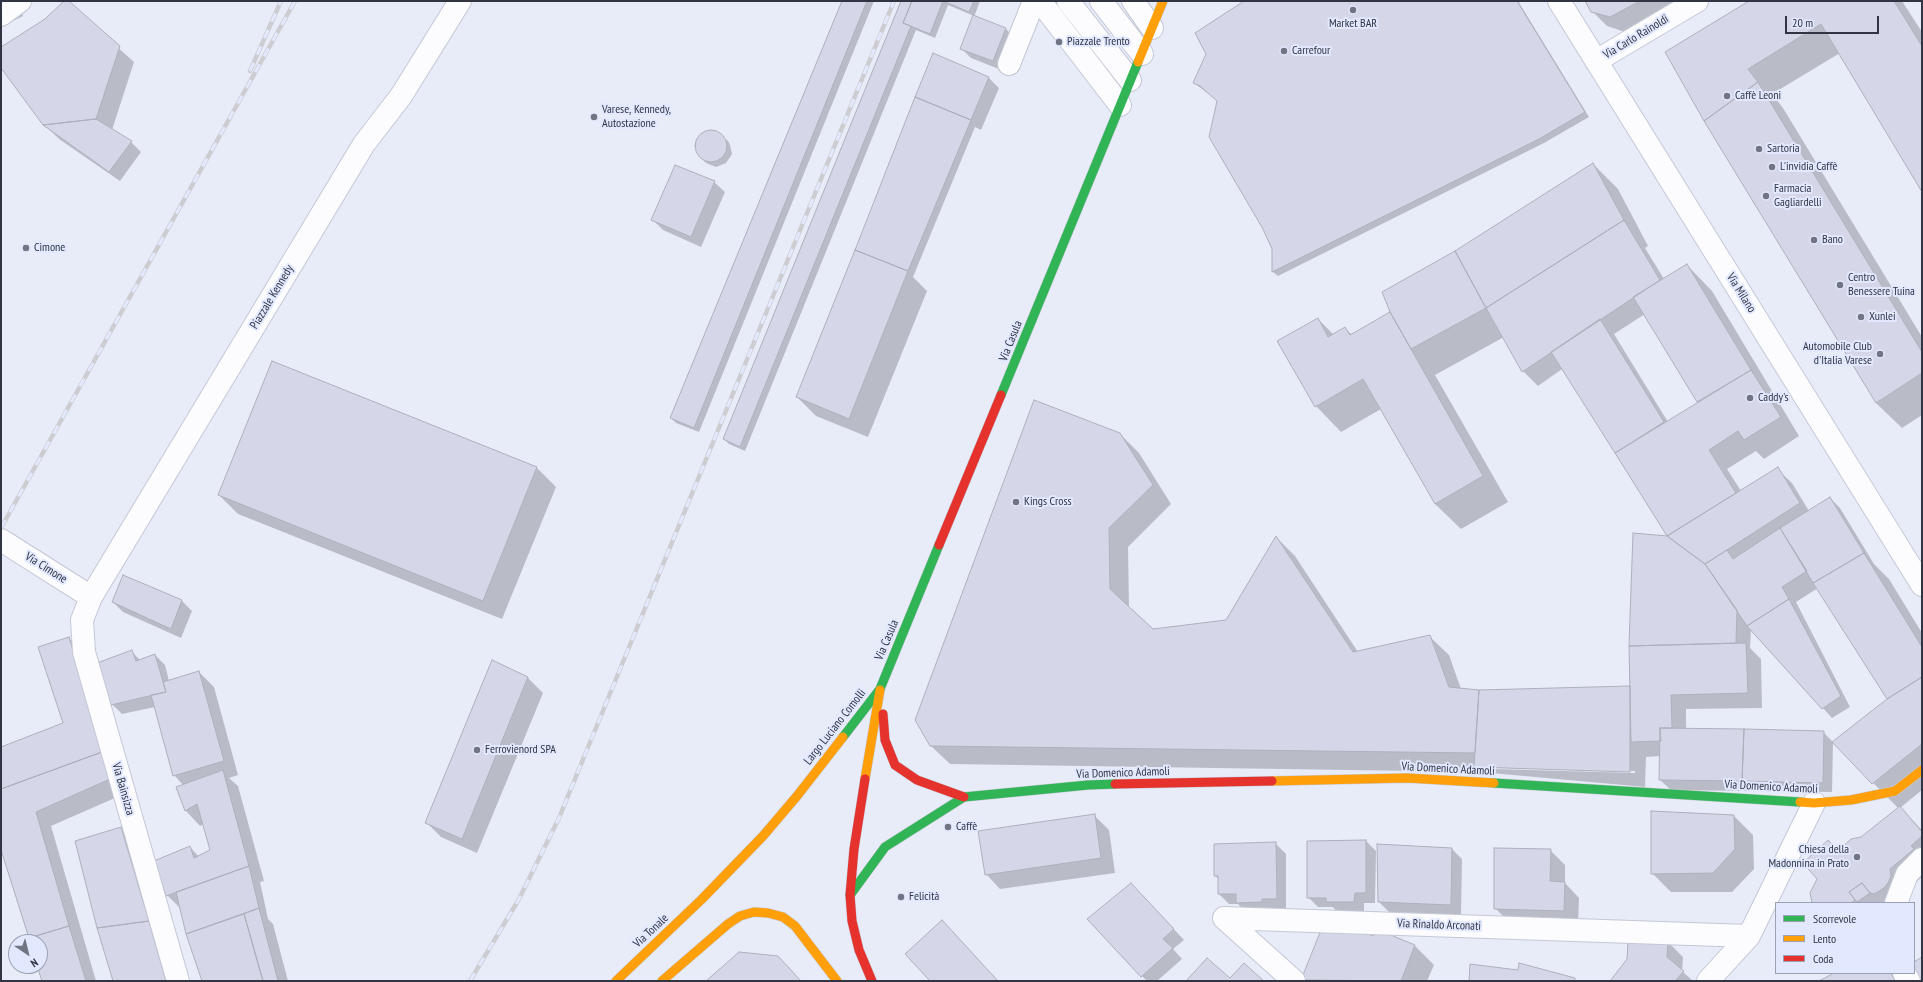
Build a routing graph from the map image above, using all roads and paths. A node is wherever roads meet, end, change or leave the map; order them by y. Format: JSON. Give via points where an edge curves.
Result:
{"nodes":[{"id":1,"x":20,"y":1,"type":"edge"},
{"id":2,"x":460,"y":1,"type":"edge"},
{"id":3,"x":1034,"y":1,"type":"edge"},
{"id":4,"x":1040,"y":1,"type":"edge"},
{"id":5,"x":1068,"y":1,"type":"edge"},
{"id":6,"x":1101,"y":1,"type":"edge"},
{"id":7,"x":1132,"y":1,"type":"edge"},
{"id":8,"x":1163,"y":1,"type":"edge"},
{"id":9,"x":1560,"y":1,"type":"edge"},
{"id":10,"x":1697,"y":1,"type":"edge"},
{"id":11,"x":1,"y":15,"type":"edge"},
{"id":12,"x":1152,"y":28,"type":"junction"},
{"id":13,"x":1142,"y":54,"type":"junction"},
{"id":14,"x":1596,"y":61,"type":"junction"},
{"id":15,"x":1009,"y":64,"type":"dead end"},
{"id":16,"x":1130,"y":80,"type":"junction"},
{"id":17,"x":1120,"y":105,"type":"junction"},
{"id":18,"x":1,"y":540,"type":"edge"},
{"id":19,"x":1922,"y":585,"type":"edge"},
{"id":20,"x":91,"y":597,"type":"junction"},
{"id":21,"x":880,"y":689,"type":"junction"},
{"id":22,"x":1922,"y":770,"type":"edge"},
{"id":23,"x":964,"y":796,"type":"junction"},
{"id":24,"x":1814,"y":803,"type":"junction"},
{"id":25,"x":1922,"y":859,"type":"edge"},
{"id":26,"x":850,"y":895,"type":"junction"},
{"id":27,"x":702,"y":899,"type":"joint"},
{"id":28,"x":1896,"y":902,"type":"edge"},
{"id":29,"x":1749,"y":936,"type":"junction"},
{"id":30,"x":178,"y":981,"type":"edge"},
{"id":31,"x":616,"y":981,"type":"edge"},
{"id":32,"x":662,"y":981,"type":"edge"},
{"id":33,"x":837,"y":981,"type":"edge"},
{"id":34,"x":872,"y":981,"type":"edge"},
{"id":35,"x":1294,"y":981,"type":"edge"},
{"id":36,"x":1708,"y":981,"type":"edge"}],
"edges":[{"from":1,"to":11,"type":"street"},
{"from":2,"to":20,"type":"street","name":"Piazzale Kennedy","via":[[401,96],[364,144]]},
{"from":3,"to":15,"type":"street"},
{"from":4,"to":17,"type":"street"},
{"from":5,"to":16,"type":"street"},
{"from":6,"to":13,"type":"street"},
{"from":7,"to":12,"type":"street"},
{"from":8,"to":12,"type":"main road","name":"Via Casula"},
{"from":9,"to":14,"type":"street","name":"Via Milano"},
{"from":10,"to":14,"type":"street","name":"Via Carlo Rainoldi"},
{"from":12,"to":13,"type":"main road","name":"Via Casula"},
{"from":13,"to":16,"type":"main road","name":"Via Casula"},
{"from":14,"to":19,"type":"street","name":"Via Milano"},
{"from":16,"to":17,"type":"main road","name":"Via Casula"},
{"from":17,"to":21,"type":"main road","name":"Via Casula"},
{"from":18,"to":20,"type":"street","name":"Via Cimone"},
{"from":20,"to":30,"type":"street","name":"Via Bainsizza","via":[[82,620],[84,652]]},
{"from":21,"to":23,"type":"main road","name":"Via Domenico Adamoli","via":[[886,740],[895,765],[917,780]]},
{"from":21,"to":26,"type":"main road","name":"Largo Luciano Comolli","via":[[854,849]]},
{"from":21,"to":27,"type":"main road","name":"Largo Luciano Comolli","via":[[798,796]]},
{"from":22,"to":24,"type":"main road","name":"Via Domenico Adamoli","via":[[1895,792],[1851,800]]},
{"from":23,"to":24,"type":"main road","name":"Via Domenico Adamoli","via":[[1088,785],[1407,778]]},
{"from":23,"to":26,"type":"main road","name":"Via Domenico Adamoli","via":[[885,847]]},
{"from":24,"to":29,"type":"street"},
{"from":25,"to":28,"type":"street","via":[[1907,874]]},
{"from":26,"to":34,"type":"main road","name":"Largo Luciano Comolli","via":[[852,921],[859,950]]},
{"from":27,"to":31,"type":"main road","name":"Via Tonale"},
{"from":29,"to":35,"type":"street","name":"Via Rinaldo Arconati","via":[[1224,918]]},
{"from":29,"to":36,"type":"street"},
{"from":32,"to":33,"type":"main road","via":[[740,916],[768,912],[783,917],[795,926]]}]}
